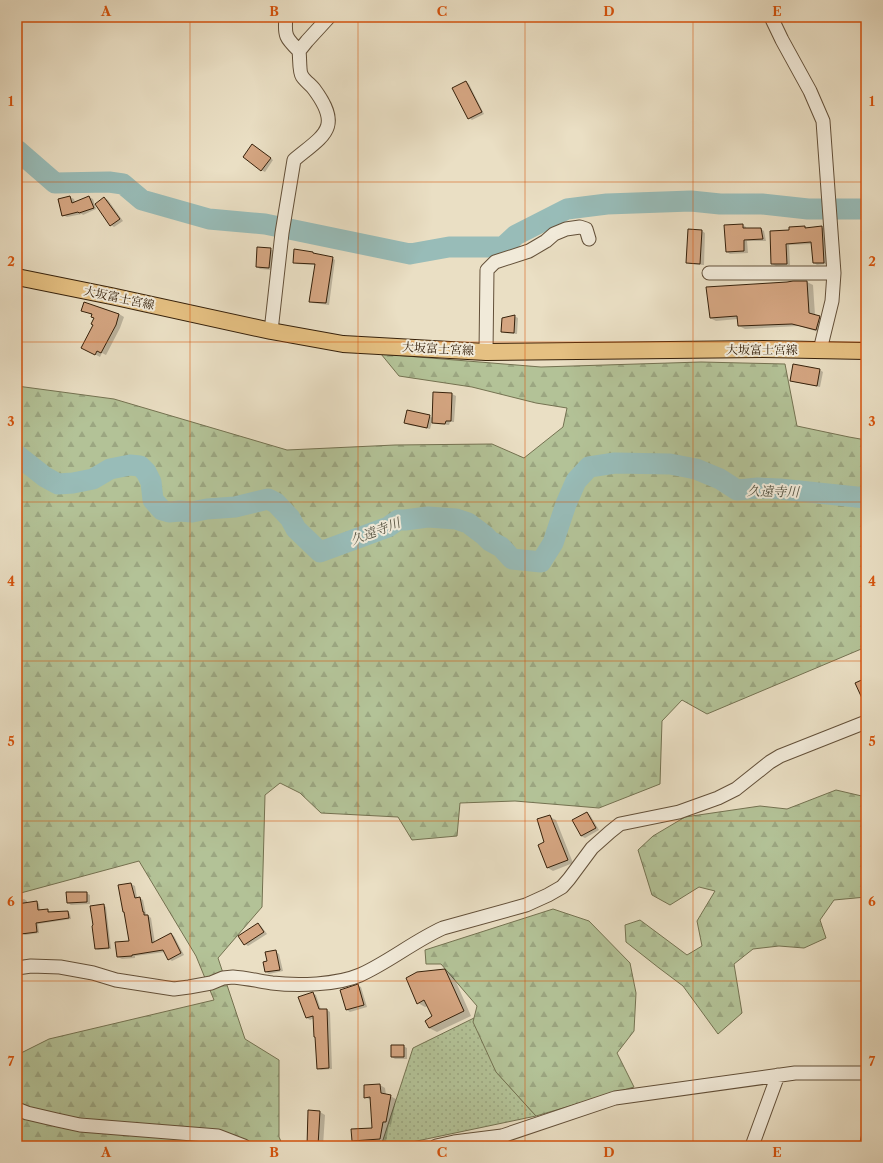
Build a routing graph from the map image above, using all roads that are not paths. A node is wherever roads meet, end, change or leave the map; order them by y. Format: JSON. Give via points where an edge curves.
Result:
{"nodes":[{"id":1,"x":286,"y":17,"type":"edge"},
{"id":2,"x":329,"y":17,"type":"edge"},
{"id":3,"x":771,"y":17,"type":"edge"},
{"id":4,"x":299,"y":52,"type":"junction"},
{"id":5,"x":589,"y":239,"type":"dead end"},
{"id":6,"x":834,"y":272,"type":"junction"},
{"id":7,"x":709,"y":273,"type":"dead end"},
{"id":8,"x":17,"y":277,"type":"edge"},
{"id":9,"x":271,"y":330,"type":"junction"},
{"id":10,"x":820,"y":350,"type":"junction"},
{"id":11,"x":866,"y":351,"type":"edge"},
{"id":12,"x":486,"y":352,"type":"junction"},
{"id":13,"x":866,"y":722,"type":"edge"},
{"id":14,"x":17,"y":968,"type":"edge"},
{"id":15,"x":866,"y":1073,"type":"edge"},
{"id":16,"x":778,"y":1075,"type":"junction"},
{"id":17,"x":17,"y":1109,"type":"edge"},
{"id":18,"x":244,"y":1146,"type":"edge"},
{"id":19,"x":436,"y":1146,"type":"edge"},
{"id":20,"x":752,"y":1146,"type":"edge"}],
"edges":[{"from":1,"to":4,"type":"street","via":[[286,37]]},
{"from":2,"to":4,"type":"street"},
{"from":3,"to":6,"type":"street","via":[[823,121]]},
{"from":4,"to":9,"type":"street","via":[[301,75],[314,88],[329,117],[323,135],[294,160],[282,233]]},
{"from":5,"to":12,"type":"street","via":[[586,229],[566,229],[529,251],[495,262],[487,270]]},
{"from":6,"to":7,"type":"street"},
{"from":6,"to":10,"type":"street","via":[[832,302]]},
{"from":8,"to":9,"type":"main road","name":"大坂富士宮線"},
{"from":9,"to":12,"type":"main road","name":"大坂富士宮線","via":[[343,344]]},
{"from":10,"to":11,"type":"main road","name":"大坂富士宮線"},
{"from":10,"to":12,"type":"main road","name":"大坂富士宮線"},
{"from":13,"to":14,"type":"street","via":[[770,762],[736,788],[718,798],[679,812],[620,824],[592,848],[562,887],[526,905],[443,928],[368,972],[350,978],[293,985],[233,977],[174,989],[116,980],[60,967]]},
{"from":15,"to":16,"type":"street"},
{"from":16,"to":19,"type":"street","via":[[615,1098],[502,1136]]},
{"from":16,"to":20,"type":"street"},
{"from":17,"to":18,"type":"street","via":[[80,1125],[218,1136]]}]}
